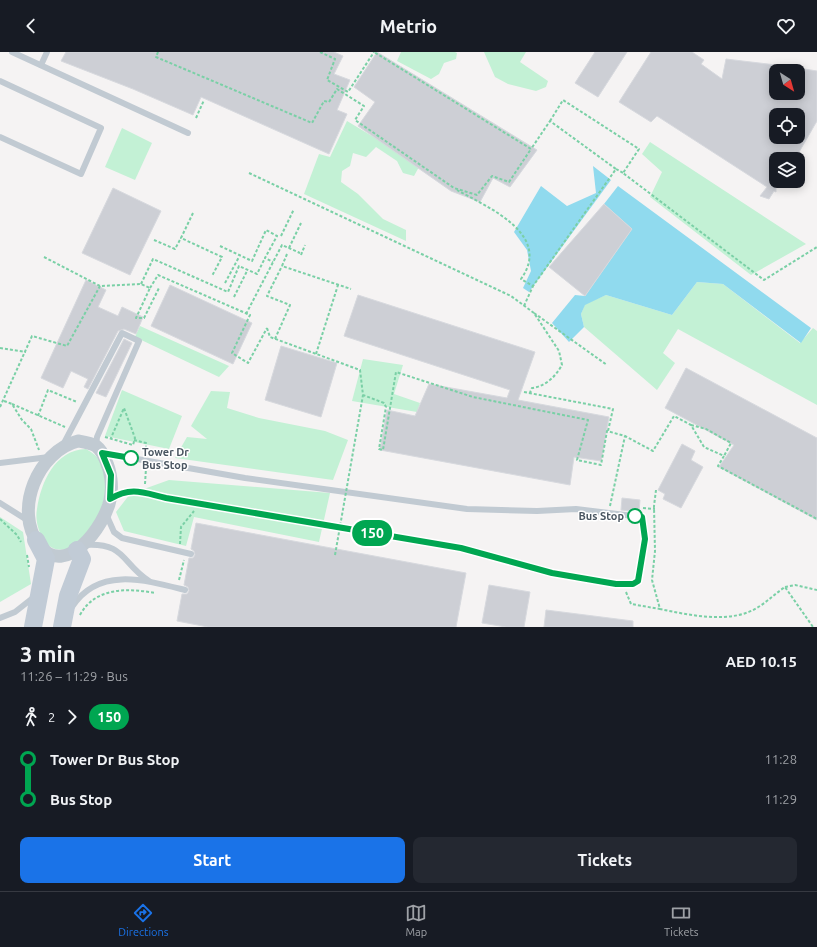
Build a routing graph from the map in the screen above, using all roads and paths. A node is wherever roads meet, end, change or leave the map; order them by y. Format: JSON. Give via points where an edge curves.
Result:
{"nodes":[{"id":1,"x":12,"y":52,"type":"edge"},
{"id":2,"x":47,"y":52,"type":"edge"},
{"id":3,"x":158,"y":52,"type":"edge"},
{"id":4,"x":320,"y":52,"type":"edge"},
{"id":5,"x":374,"y":52,"type":"edge"},
{"id":6,"x":40,"y":65,"type":"junction"},
{"id":7,"x":0,"y":81,"type":"edge"},
{"id":8,"x":204,"y":100,"type":"dead end"},
{"id":9,"x":196,"y":118,"type":"dead end"},
{"id":10,"x":550,"y":121,"type":"junction"},
{"id":11,"x":188,"y":133,"type":"dead end"},
{"id":12,"x":0,"y":136,"type":"edge"},
{"id":13,"x":530,"y":149,"type":"junction"},
{"id":14,"x":616,"y":169,"type":"junction"},
{"id":15,"x":249,"y":173,"type":"dead end"},
{"id":16,"x":623,"y":173,"type":"junction"},
{"id":17,"x":454,"y":188,"type":"junction"},
{"id":18,"x":294,"y":209,"type":"dead end"},
{"id":19,"x":193,"y":213,"type":"dead end"},
{"id":20,"x":301,"y":223,"type":"dead end"},
{"id":21,"x":281,"y":236,"type":"dead end"},
{"id":22,"x":182,"y":238,"type":"junction"},
{"id":23,"x":154,"y":240,"type":"dead end"},
{"id":24,"x":305,"y":245,"type":"dead end"},
{"id":25,"x":220,"y":246,"type":"dead end"},
{"id":26,"x":817,"y":246,"type":"edge"},
{"id":27,"x":289,"y":248,"type":"junction"},
{"id":28,"x":287,"y":254,"type":"dead end"},
{"id":29,"x":44,"y":257,"type":"dead end"},
{"id":30,"x":239,"y":257,"type":"dead end"},
{"id":31,"x":265,"y":258,"type":"junction"},
{"id":32,"x":273,"y":262,"type":"junction"},
{"id":33,"x":282,"y":266,"type":"junction"},
{"id":34,"x":247,"y":271,"type":"dead end"},
{"id":35,"x":212,"y":276,"type":"dead end"},
{"id":36,"x":141,"y":284,"type":"junction"},
{"id":37,"x":226,"y":284,"type":"dead end"},
{"id":38,"x":338,"y":285,"type":"junction"},
{"id":39,"x":100,"y":286,"type":"junction"},
{"id":40,"x":533,"y":286,"type":"junction"},
{"id":41,"x":150,"y":288,"type":"junction"},
{"id":42,"x":159,"y":288,"type":"dead end"},
{"id":43,"x":351,"y":289,"type":"dead end"},
{"id":44,"x":234,"y":297,"type":"dead end"},
{"id":45,"x":523,"y":306,"type":"junction"},
{"id":46,"x":246,"y":314,"type":"junction"},
{"id":47,"x":275,"y":339,"type":"junction"},
{"id":48,"x":0,"y":348,"type":"edge"},
{"id":49,"x":26,"y":352,"type":"junction"},
{"id":50,"x":316,"y":354,"type":"junction"},
{"id":51,"x":607,"y":365,"type":"dead end"},
{"id":52,"x":524,"y":392,"type":"dead end"},
{"id":53,"x":363,"y":395,"type":"junction"},
{"id":54,"x":529,"y":395,"type":"dead end"},
{"id":55,"x":4,"y":401,"type":"junction"},
{"id":56,"x":79,"y":403,"type":"dead end"},
{"id":57,"x":12,"y":404,"type":"junction"},
{"id":58,"x":0,"y":407,"type":"edge"},
{"id":59,"x":38,"y":416,"type":"junction"},
{"id":60,"x":691,"y":425,"type":"junction"},
{"id":61,"x":67,"y":428,"type":"dead end"},
{"id":62,"x":608,"y":431,"type":"junction"},
{"id":63,"x":625,"y":436,"type":"junction"},
{"id":64,"x":134,"y":440,"type":"junction"},
{"id":65,"x":62,"y":447,"type":"junction"},
{"id":66,"x":99,"y":450,"type":"junction"},
{"id":67,"x":44,"y":453,"type":"junction"},
{"id":68,"x":724,"y":456,"type":"junction"},
{"id":69,"x":146,"y":461,"type":"junction"},
{"id":70,"x":0,"y":463,"type":"edge"},
{"id":71,"x":656,"y":490,"type":"dead end"},
{"id":72,"x":144,"y":493,"type":"junction"},
{"id":73,"x":110,"y":499,"type":"junction"},
{"id":74,"x":0,"y":503,"type":"edge"},
{"id":75,"x":610,"y":506,"type":"dead end"},
{"id":76,"x":106,"y":513,"type":"junction"},
{"id":77,"x":0,"y":519,"type":"edge"},
{"id":78,"x":817,"y":519,"type":"edge"},
{"id":79,"x":332,"y":534,"type":"dead end"},
{"id":80,"x":340,"y":535,"type":"dead end"},
{"id":81,"x":29,"y":542,"type":"junction"},
{"id":82,"x":80,"y":547,"type":"junction"},
{"id":83,"x":191,"y":554,"type":"dead end"},
{"id":84,"x":335,"y":555,"type":"dead end"},
{"id":85,"x":30,"y":572,"type":"dead end"},
{"id":86,"x":151,"y":582,"type":"junction"},
{"id":87,"x":785,"y":587,"type":"junction"},
{"id":88,"x":624,"y":589,"type":"dead end"},
{"id":89,"x":185,"y":590,"type":"dead end"},
{"id":90,"x":817,"y":590,"type":"edge"},
{"id":91,"x":41,"y":591,"type":"junction"},
{"id":92,"x":660,"y":609,"type":"junction"},
{"id":93,"x":0,"y":618,"type":"edge"},
{"id":94,"x":33,"y":627,"type":"edge"},
{"id":95,"x":63,"y":627,"type":"edge"},
{"id":96,"x":813,"y":627,"type":"edge"}],
"edges":[{"from":1,"to":6,"type":"lane"},
{"from":2,"to":6,"type":"lane"},
{"from":3,"to":17,"type":"path","via":[[156,57],[312,123],[324,101],[329,102],[337,88],[364,106],[355,120]]},
{"from":4,"to":5,"type":"path","via":[[335,59],[327,80],[348,92]]},
{"from":5,"to":13,"type":"path"},
{"from":6,"to":11,"type":"lane"},
{"from":7,"to":12,"type":"lane","via":[[100,128],[80,174]]},
{"from":8,"to":9,"type":"path"},
{"from":10,"to":13,"type":"path"},
{"from":10,"to":14,"type":"path"},
{"from":10,"to":16,"type":"path","via":[[563,100],[639,149]]},
{"from":13,"to":17,"type":"path","via":[[509,182],[492,176],[477,195]]},
{"from":14,"to":16,"type":"path"},
{"from":14,"to":40,"type":"path"},
{"from":15,"to":45,"type":"path","via":[[511,296]]},
{"from":16,"to":26,"type":"path","via":[[764,280]]},
{"from":17,"to":40,"type":"path","via":[[517,227],[527,242],[530,258],[521,279]]},
{"from":18,"to":21,"type":"path"},
{"from":19,"to":22,"type":"path"},
{"from":20,"to":27,"type":"path"},
{"from":22,"to":23,"type":"path","via":[[175,249]]},
{"from":22,"to":35,"type":"path","via":[[222,257]]},
{"from":24,"to":27,"type":"path","via":[[300,254]]},
{"from":25,"to":31,"type":"path","via":[[252,261],[266,230],[277,236]]},
{"from":27,"to":32,"type":"path","via":[[282,245]]},
{"from":28,"to":33,"type":"path"},
{"from":29,"to":39,"type":"path"},
{"from":30,"to":37,"type":"path"},
{"from":31,"to":32,"type":"path"},
{"from":31,"to":36,"type":"path","via":[[257,274],[239,266],[228,292],[153,258]]},
{"from":32,"to":46,"type":"path"},
{"from":33,"to":38,"type":"path"},
{"from":33,"to":47,"type":"path","via":[[266,296],[290,305]]},
{"from":34,"to":44,"type":"path"},
{"from":36,"to":39,"type":"path"},
{"from":36,"to":41,"type":"path"},
{"from":38,"to":43,"type":"path"},
{"from":38,"to":50,"type":"path"},
{"from":39,"to":49,"type":"path","via":[[67,346],[32,336]]},
{"from":40,"to":45,"type":"path"},
{"from":41,"to":42,"type":"path","via":[[136,318],[144,318]]},
{"from":41,"to":46,"type":"path","via":[[158,275]]},
{"from":45,"to":51,"type":"path"},
{"from":45,"to":54,"type":"path","via":[[534,314],[559,351],[562,365],[556,375],[541,386],[532,388]]},
{"from":46,"to":47,"type":"path","via":[[250,315],[232,353],[248,363],[267,328],[270,337]]},
{"from":47,"to":50,"type":"path"},
{"from":48,"to":49,"type":"path"},
{"from":49,"to":55,"type":"path"},
{"from":50,"to":53,"type":"path","via":[[360,370]]},
{"from":52,"to":62,"type":"path","via":[[613,409]]},
{"from":53,"to":62,"type":"path","via":[[384,403],[386,407],[379,449],[383,450],[396,372],[472,397],[588,420],[577,460],[601,466]]},
{"from":53,"to":84,"type":"path","bridge":true},
{"from":55,"to":57,"type":"path"},
{"from":55,"to":58,"type":"path"},
{"from":56,"to":59,"type":"path","via":[[48,390]]},
{"from":57,"to":59,"type":"path"},
{"from":57,"to":67,"type":"path","via":[[31,429]]},
{"from":59,"to":61,"type":"path"},
{"from":60,"to":63,"type":"path","via":[[674,416],[653,452]]},
{"from":60,"to":68,"type":"path","via":[[704,447]]},
{"from":60,"to":68,"type":"path","via":[[706,429],[731,443]]},
{"from":62,"to":63,"type":"path"},
{"from":63,"to":75,"type":"path"},
{"from":64,"to":64,"type":"path","via":[[133,445],[111,438],[124,408]]},
{"from":64,"to":69,"type":"path","via":[[146,443]]},
{"from":65,"to":66,"type":"street","via":[[78,441]]},
{"from":65,"to":66,"type":"lane","via":[[122,333],[139,341],[97,437]]},
{"from":65,"to":67,"type":"street"},
{"from":66,"to":69,"type":"lane"},
{"from":66,"to":73,"type":"street","via":[[111,475]]},
{"from":67,"to":70,"type":"lane"},
{"from":67,"to":81,"type":"street","via":[[28,514]]},
{"from":68,"to":78,"type":"path","via":[[718,466]]},
{"from":69,"to":72,"type":"path"},
{"from":69,"to":72,"type":"lane","via":[[245,478],[467,509],[576,509],[642,517],[645,539],[638,581],[633,584],[616,584],[552,573],[461,548]]},
{"from":71,"to":92,"type":"path","via":[[652,580]]},
{"from":72,"to":73,"type":"lane","via":[[128,491]]},
{"from":73,"to":76,"type":"street"},
{"from":74,"to":81,"type":"lane","via":[[28,520]]},
{"from":76,"to":82,"type":"street","via":[[94,533]]},
{"from":76,"to":83,"type":"lane","via":[[114,532],[122,538]]},
{"from":77,"to":81,"type":"path"},
{"from":79,"to":80,"type":"path"},
{"from":81,"to":82,"type":"street","via":[[60,556]]},
{"from":81,"to":85,"type":"path"},
{"from":81,"to":91,"type":"street","via":[[46,559]]},
{"from":82,"to":86,"type":"lane","via":[[100,544],[112,548]]},
{"from":82,"to":95,"type":"street","via":[[82,559],[68,596]]},
{"from":86,"to":89,"type":"lane"},
{"from":86,"to":95,"type":"lane","via":[[119,579],[94,587],[75,602]]},
{"from":87,"to":90,"type":"path","via":[[795,585]]},
{"from":87,"to":92,"type":"path","via":[[759,607],[740,614],[696,617]]},
{"from":87,"to":96,"type":"path"},
{"from":88,"to":92,"type":"path","via":[[631,604]]},
{"from":91,"to":93,"type":"lane","via":[[15,612]]},
{"from":91,"to":94,"type":"street"}]}
